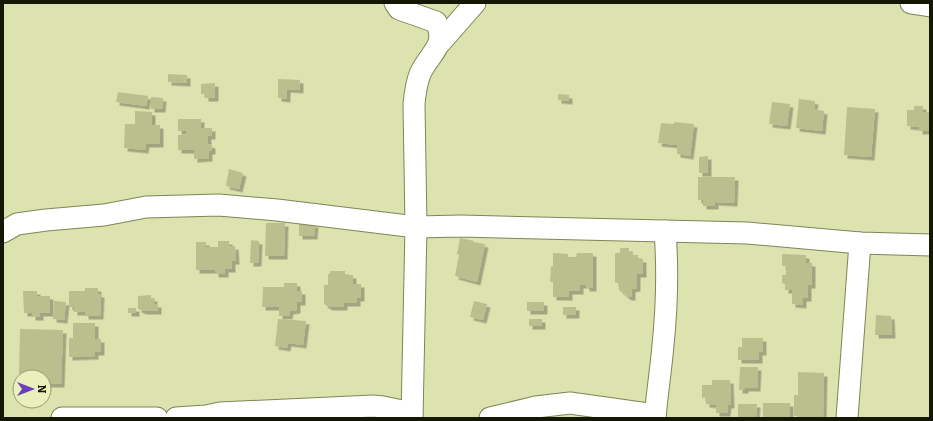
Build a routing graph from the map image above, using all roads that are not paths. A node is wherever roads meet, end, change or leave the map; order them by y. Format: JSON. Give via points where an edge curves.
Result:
{"nodes":[{"id":1,"x":395,"y":3,"type":"edge"},
{"id":2,"x":475,"y":3,"type":"edge"},
{"id":3,"x":912,"y":3,"type":"edge"},
{"id":4,"x":930,"y":6,"type":"edge"},
{"id":5,"x":440,"y":43,"type":"junction"},
{"id":6,"x":416,"y":227,"type":"junction"},
{"id":7,"x":664,"y":231,"type":"junction"},
{"id":8,"x":3,"y":232,"type":"edge"},
{"id":9,"x":860,"y":243,"type":"junction"},
{"id":10,"x":930,"y":245,"type":"edge"},
{"id":11,"x":412,"y":416,"type":"edge"},
{"id":12,"x":205,"y":417,"type":"edge"},
{"id":13,"x":655,"y":417,"type":"edge"},
{"id":14,"x":62,"y":418,"type":"edge"},
{"id":15,"x":157,"y":418,"type":"edge"},
{"id":16,"x":176,"y":418,"type":"edge"},
{"id":17,"x":490,"y":418,"type":"edge"},
{"id":18,"x":847,"y":418,"type":"edge"}],
"edges":[{"from":1,"to":5,"type":"street","via":[[399,9],[436,22],[440,31]]},
{"from":2,"to":5,"type":"street"},
{"from":3,"to":4,"type":"street"},
{"from":5,"to":6,"type":"street","via":[[420,73],[416,85]]},
{"from":6,"to":7,"type":"street"},
{"from":6,"to":8,"type":"street","via":[[219,205],[146,208],[46,220],[16,224]]},
{"from":6,"to":11,"type":"street"},
{"from":7,"to":9,"type":"street","via":[[747,233]]},
{"from":7,"to":13,"type":"street","via":[[668,266],[667,300]]},
{"from":9,"to":10,"type":"street"},
{"from":9,"to":18,"type":"street"},
{"from":11,"to":12,"type":"street","via":[[373,406],[220,412]]},
{"from":12,"to":16,"type":"street"},
{"from":13,"to":17,"type":"street","via":[[570,404],[536,407]]},
{"from":14,"to":15,"type":"street"}]}
